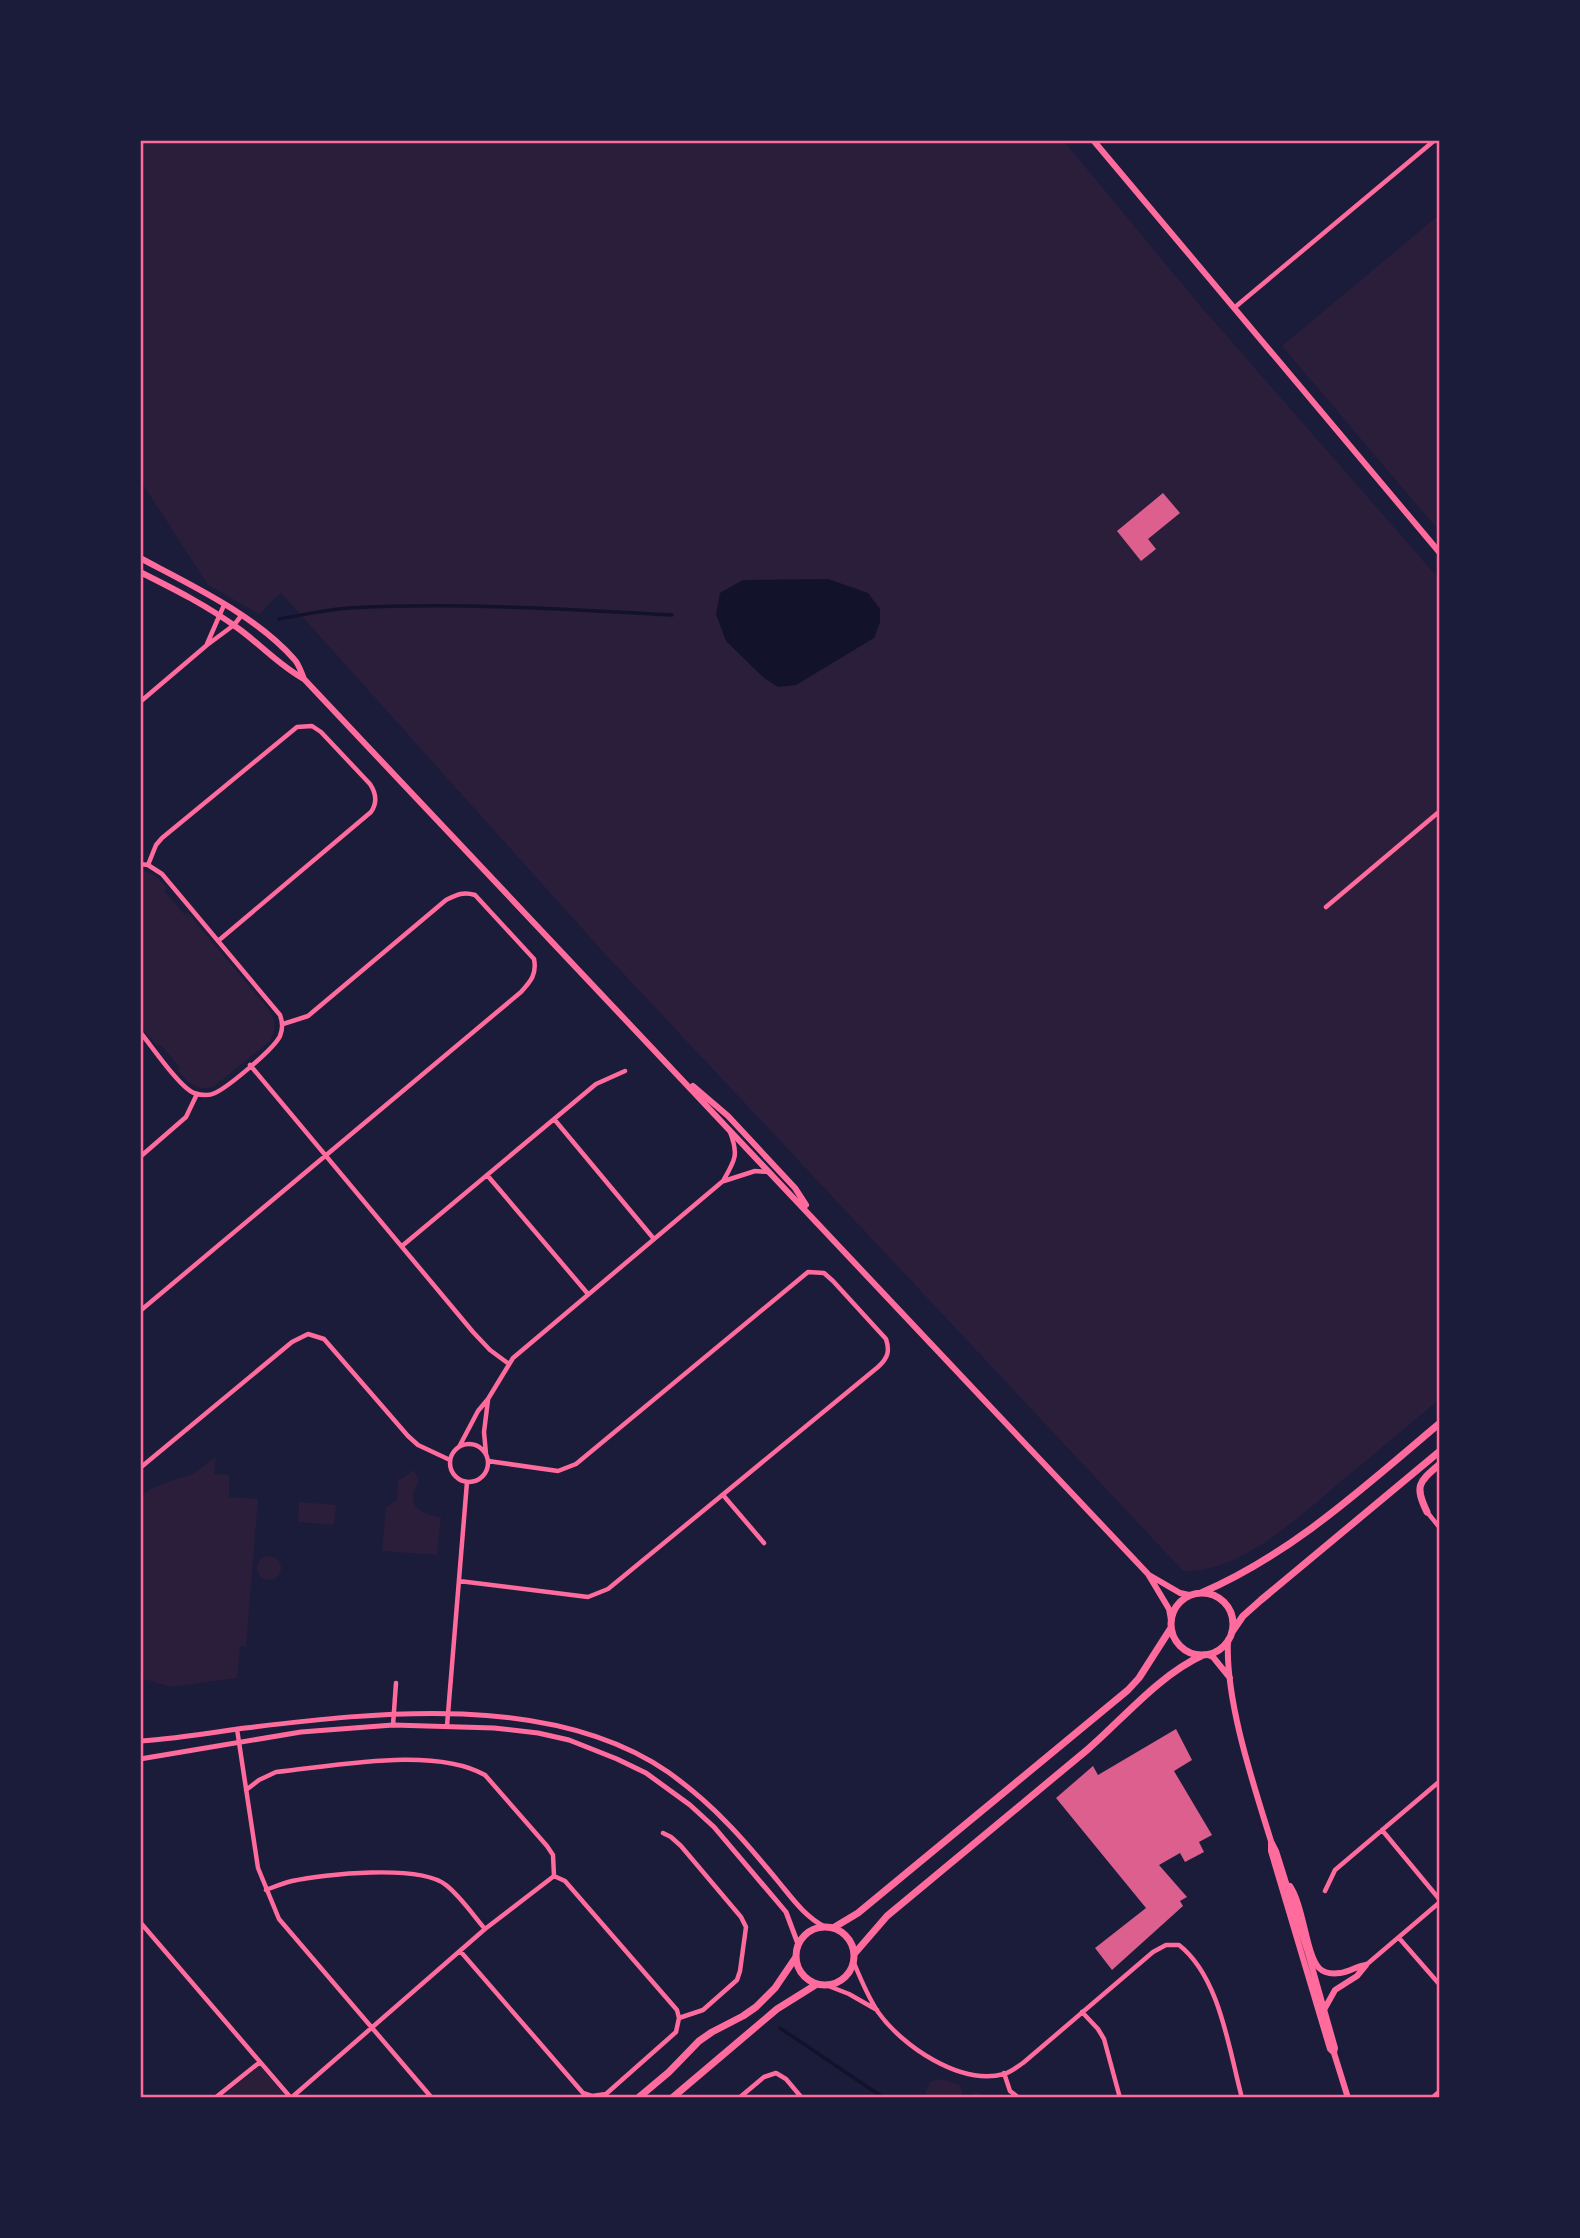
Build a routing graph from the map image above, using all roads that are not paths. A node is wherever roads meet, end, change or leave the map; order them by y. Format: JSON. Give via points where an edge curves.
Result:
{"nodes":[{"id":1,"x":1093,"y":140,"type":"edge"},
{"id":2,"x":1435,"y":140,"type":"edge"},
{"id":3,"x":1234,"y":308,"type":"junction"},
{"id":4,"x":1440,"y":553,"type":"edge"},
{"id":5,"x":140,"y":558,"type":"edge"},
{"id":6,"x":140,"y":572,"type":"edge"},
{"id":7,"x":225,"y":605,"type":"junction"},
{"id":8,"x":219,"y":616,"type":"junction"},
{"id":9,"x":241,"y":616,"type":"junction"},
{"id":10,"x":234,"y":625,"type":"junction"},
{"id":11,"x":207,"y":645,"type":"junction"},
{"id":12,"x":303,"y":679,"type":"junction"},
{"id":13,"x":140,"y":702,"type":"edge"},
{"id":14,"x":1440,"y":811,"type":"edge"},
{"id":15,"x":140,"y":864,"type":"edge"},
{"id":16,"x":148,"y":865,"type":"junction"},
{"id":17,"x":1326,"y":907,"type":"dead end"},
{"id":18,"x":218,"y":941,"type":"junction"},
{"id":19,"x":282,"y":1024,"type":"junction"},
{"id":20,"x":140,"y":1032,"type":"edge"},
{"id":21,"x":250,"y":1065,"type":"junction"},
{"id":22,"x":674,"y":1069,"type":"junction"},
{"id":23,"x":625,"y":1071,"type":"dead end"},
{"id":24,"x":197,"y":1094,"type":"junction"},
{"id":25,"x":554,"y":1119,"type":"junction"},
{"id":26,"x":729,"y":1131,"type":"junction"},
{"id":27,"x":326,"y":1155,"type":"junction"},
{"id":28,"x":140,"y":1157,"type":"edge"},
{"id":29,"x":769,"y":1172,"type":"junction"},
{"id":30,"x":487,"y":1175,"type":"junction"},
{"id":31,"x":723,"y":1181,"type":"junction"},
{"id":32,"x":814,"y":1218,"type":"junction"},
{"id":33,"x":654,"y":1239,"type":"junction"},
{"id":34,"x":401,"y":1246,"type":"junction"},
{"id":35,"x":588,"y":1295,"type":"junction"},
{"id":36,"x":140,"y":1311,"type":"edge"},
{"id":37,"x":509,"y":1364,"type":"junction"},
{"id":38,"x":488,"y":1399,"type":"junction"},
{"id":39,"x":1440,"y":1423,"type":"edge"},
{"id":40,"x":459,"y":1447,"type":"junction"},
{"id":41,"x":1440,"y":1451,"type":"edge"},
{"id":42,"x":487,"y":1459,"type":"junction"},
{"id":43,"x":450,"y":1460,"type":"junction"},
{"id":44,"x":1440,"y":1464,"type":"edge"},
{"id":45,"x":140,"y":1468,"type":"edge"},
{"id":46,"x":467,"y":1482,"type":"junction"},
{"id":47,"x":723,"y":1495,"type":"junction"},
{"id":48,"x":1427,"y":1512,"type":"joint"},
{"id":49,"x":1440,"y":1528,"type":"edge"},
{"id":50,"x":764,"y":1543,"type":"dead end"},
{"id":51,"x":1148,"y":1574,"type":"junction"},
{"id":52,"x":459,"y":1581,"type":"junction"},
{"id":53,"x":1201,"y":1593,"type":"junction"},
{"id":54,"x":1189,"y":1595,"type":"junction"},
{"id":55,"x":1171,"y":1624,"type":"junction"},
{"id":56,"x":1232,"y":1632,"type":"junction"},
{"id":57,"x":1228,"y":1640,"type":"junction"},
{"id":58,"x":1205,"y":1655,"type":"junction"},
{"id":59,"x":1231,"y":1680,"type":"junction"},
{"id":60,"x":396,"y":1683,"type":"dead end"},
{"id":61,"x":393,"y":1715,"type":"junction"},
{"id":62,"x":447,"y":1715,"type":"junction"},
{"id":63,"x":393,"y":1725,"type":"junction"},
{"id":64,"x":447,"y":1726,"type":"junction"},
{"id":65,"x":237,"y":1729,"type":"junction"},
{"id":66,"x":140,"y":1741,"type":"edge"},
{"id":67,"x":239,"y":1742,"type":"junction"},
{"id":68,"x":140,"y":1759,"type":"edge"},
{"id":69,"x":1440,"y":1781,"type":"edge"},
{"id":70,"x":245,"y":1791,"type":"junction"},
{"id":71,"x":1382,"y":1830,"type":"junction"},
{"id":72,"x":663,"y":1833,"type":"dead end"},
{"id":73,"x":1271,"y":1841,"type":"junction"},
{"id":74,"x":554,"y":1876,"type":"junction"},
{"id":75,"x":1285,"y":1878,"type":"junction"},
{"id":76,"x":266,"y":1890,"type":"junction"},
{"id":77,"x":1325,"y":1891,"type":"dead end"},
{"id":78,"x":1440,"y":1901,"type":"edge"},
{"id":79,"x":140,"y":1922,"type":"edge"},
{"id":80,"x":829,"y":1927,"type":"junction"},
{"id":81,"x":485,"y":1929,"type":"junction"},
{"id":82,"x":1399,"y":1938,"type":"junction"},
{"id":83,"x":799,"y":1944,"type":"junction"},
{"id":84,"x":461,"y":1952,"type":"junction"},
{"id":85,"x":855,"y":1953,"type":"junction"},
{"id":86,"x":796,"y":1957,"type":"junction"},
{"id":87,"x":854,"y":1963,"type":"junction"},
{"id":88,"x":1366,"y":1965,"type":"junction"},
{"id":89,"x":821,"y":1985,"type":"junction"},
{"id":90,"x":1440,"y":1985,"type":"edge"},
{"id":91,"x":1325,"y":2009,"type":"junction"},
{"id":92,"x":877,"y":2011,"type":"junction"},
{"id":93,"x":1082,"y":2012,"type":"junction"},
{"id":94,"x":679,"y":2018,"type":"junction"},
{"id":95,"x":371,"y":2027,"type":"junction"},
{"id":96,"x":1334,"y":2053,"type":"junction"},
{"id":97,"x":260,"y":2062,"type":"junction"},
{"id":98,"x":1004,"y":2073,"type":"junction"},
{"id":99,"x":1440,"y":2091,"type":"edge"},
{"id":100,"x":215,"y":2098,"type":"edge"},
{"id":101,"x":291,"y":2098,"type":"edge"},
{"id":102,"x":432,"y":2098,"type":"edge"},
{"id":103,"x":638,"y":2098,"type":"edge"},
{"id":104,"x":672,"y":2098,"type":"edge"},
{"id":105,"x":739,"y":2098,"type":"edge"},
{"id":106,"x":802,"y":2098,"type":"edge"},
{"id":107,"x":1018,"y":2098,"type":"edge"},
{"id":108,"x":1120,"y":2098,"type":"edge"},
{"id":109,"x":1242,"y":2098,"type":"edge"},
{"id":110,"x":1348,"y":2098,"type":"edge"},
{"id":111,"x":1432,"y":2098,"type":"edge"}],
"edges":[{"from":1,"to":3,"type":"main road"},
{"from":2,"to":3,"type":"street"},
{"from":3,"to":4,"type":"main road"},
{"from":5,"to":7,"type":"main road"},
{"from":6,"to":8,"type":"main road"},
{"from":7,"to":8,"type":"street"},
{"from":7,"to":9,"type":"main road"},
{"from":8,"to":10,"type":"main road"},
{"from":8,"to":11,"type":"street"},
{"from":9,"to":10,"type":"street"},
{"from":9,"to":12,"type":"main road","via":[[297,661]]},
{"from":10,"to":11,"type":"street"},
{"from":10,"to":12,"type":"main road"},
{"from":11,"to":13,"type":"street"},
{"from":12,"to":22,"type":"main road"},
{"from":14,"to":17,"type":"street"},
{"from":15,"to":16,"type":"street"},
{"from":16,"to":18,"type":"street","via":[[162,874]]},
{"from":16,"to":18,"type":"street","via":[[162,838],[297,727],[312,726],[321,732],[370,784],[376,794],[372,812]]},
{"from":18,"to":19,"type":"street"},
{"from":19,"to":21,"type":"street","via":[[277,1041]]},
{"from":19,"to":27,"type":"street","via":[[308,1016],[457,894],[475,895],[534,959],[534,978],[521,992]]},
{"from":20,"to":24,"type":"street","via":[[186,1088]]},
{"from":21,"to":24,"type":"street","via":[[216,1093]]},
{"from":21,"to":27,"type":"street"},
{"from":22,"to":26,"type":"main road"},
{"from":22,"to":32,"type":"main road","via":[[728,1116],[795,1188]]},
{"from":23,"to":25,"type":"street","via":[[596,1084]]},
{"from":24,"to":28,"type":"street","via":[[186,1117]]},
{"from":25,"to":30,"type":"street"},
{"from":25,"to":33,"type":"street"},
{"from":26,"to":29,"type":"main road"},
{"from":26,"to":31,"type":"street","via":[[736,1155]]},
{"from":27,"to":34,"type":"street"},
{"from":27,"to":36,"type":"street"},
{"from":29,"to":31,"type":"street","via":[[755,1171]]},
{"from":29,"to":32,"type":"main road"},
{"from":30,"to":34,"type":"street"},
{"from":30,"to":35,"type":"street"},
{"from":31,"to":33,"type":"street"},
{"from":32,"to":51,"type":"main road"},
{"from":33,"to":35,"type":"street"},
{"from":34,"to":37,"type":"street","via":[[487,1348]]},
{"from":35,"to":37,"type":"street"},
{"from":37,"to":38,"type":"street"},
{"from":38,"to":40,"type":"street"},
{"from":38,"to":42,"type":"street","via":[[484,1424]]},
{"from":39,"to":53,"type":"main road","via":[[1303,1536]]},
{"from":40,"to":42,"type":"street","via":[[473,1445],[482,1449]]},
{"from":40,"to":43,"type":"street"},
{"from":41,"to":56,"type":"main road","via":[[1261,1600]]},
{"from":42,"to":46,"type":"street","via":[[486,1472]]},
{"from":42,"to":47,"type":"street","via":[[558,1471],[576,1464],[808,1272],[824,1273],[886,1339],[888,1355]]},
{"from":43,"to":45,"type":"street","via":[[418,1445],[324,1339],[308,1334],[292,1342]]},
{"from":43,"to":46,"type":"street","via":[[452,1472]]},
{"from":44,"to":48,"type":"main road","via":[[1420,1484]]},
{"from":46,"to":52,"type":"street"},
{"from":47,"to":50,"type":"street"},
{"from":47,"to":52,"type":"street","via":[[608,1588],[587,1597]]},
{"from":48,"to":49,"type":"street"},
{"from":51,"to":54,"type":"main road"},
{"from":51,"to":55,"type":"main road","via":[[1169,1609]]},
{"from":52,"to":62,"type":"street"},
{"from":53,"to":54,"type":"main road"},
{"from":53,"to":56,"type":"main road","via":[[1226,1605]]},
{"from":54,"to":55,"type":"main road","via":[[1174,1610]]},
{"from":55,"to":58,"type":"main road","via":[[1172,1636],[1181,1648]]},
{"from":55,"to":80,"type":"main road","via":[[1139,1678],[1122,1696],[858,1913]]},
{"from":56,"to":57,"type":"main road"},
{"from":57,"to":58,"type":"main road"},
{"from":57,"to":59,"type":"main road"},
{"from":58,"to":59,"type":"main road","via":[[1213,1657]]},
{"from":58,"to":85,"type":"main road","via":[[1130,1709],[887,1916]]},
{"from":59,"to":73,"type":"main road"},
{"from":60,"to":61,"type":"street"},
{"from":61,"to":62,"type":"street"},
{"from":61,"to":63,"type":"street"},
{"from":61,"to":65,"type":"street"},
{"from":62,"to":64,"type":"street"},
{"from":62,"to":80,"type":"street","via":[[526,1719],[561,1726],[593,1735],[665,1770],[728,1823],[806,1916]]},
{"from":63,"to":64,"type":"street"},
{"from":63,"to":67,"type":"street"},
{"from":64,"to":83,"type":"street","via":[[552,1736],[646,1773],[714,1827],[786,1912]]},
{"from":65,"to":66,"type":"street"},
{"from":65,"to":67,"type":"street"},
{"from":67,"to":68,"type":"street"},
{"from":67,"to":70,"type":"street"},
{"from":69,"to":71,"type":"street"},
{"from":70,"to":74,"type":"street","via":[[276,1772],[402,1760],[472,1767],[485,1774],[547,1846],[553,1855]]},
{"from":70,"to":76,"type":"street"},
{"from":71,"to":77,"type":"street","via":[[1335,1870]]},
{"from":71,"to":78,"type":"street"},
{"from":72,"to":94,"type":"street","via":[[681,1846],[746,1927],[737,1980],[703,2010]]},
{"from":73,"to":75,"type":"main road"},
{"from":73,"to":96,"type":"main road","via":[[1314,2000]]},
{"from":74,"to":81,"type":"street"},
{"from":74,"to":94,"type":"street","via":[[565,1881],[677,2010]]},
{"from":75,"to":88,"type":"main road","via":[[1298,1897],[1321,1970],[1339,1974]]},
{"from":75,"to":91,"type":"main road"},
{"from":76,"to":81,"type":"street","via":[[292,1881],[346,1875],[422,1874],[445,1885]]},
{"from":76,"to":95,"type":"street","via":[[279,1919]]},
{"from":78,"to":82,"type":"street"},
{"from":79,"to":97,"type":"street"},
{"from":80,"to":83,"type":"main road","via":[[809,1931]]},
{"from":80,"to":85,"type":"main road","via":[[840,1930]]},
{"from":81,"to":84,"type":"street"},
{"from":82,"to":88,"type":"street"},
{"from":82,"to":90,"type":"street"},
{"from":83,"to":86,"type":"main road"},
{"from":84,"to":94,"type":"street","via":[[583,2093],[592,2096],[606,2094],[676,2032]]},
{"from":84,"to":95,"type":"street"},
{"from":85,"to":87,"type":"main road"},
{"from":86,"to":89,"type":"main road","via":[[804,1976]]},
{"from":86,"to":103,"type":"main road","via":[[756,2007],[699,2041]]},
{"from":87,"to":89,"type":"main road","via":[[844,1979]]},
{"from":87,"to":92,"type":"street"},
{"from":88,"to":91,"type":"main road","via":[[1335,1990]]},
{"from":89,"to":92,"type":"street","via":[[849,1994]]},
{"from":89,"to":104,"type":"main road","via":[[777,2009]]},
{"from":91,"to":96,"type":"main road"},
{"from":92,"to":98,"type":"street","via":[[924,2056],[971,2074]]},
{"from":93,"to":98,"type":"street","via":[[1023,2063]]},
{"from":93,"to":108,"type":"street","via":[[1104,2039]]},
{"from":93,"to":109,"type":"street","via":[[1153,1952],[1179,1945],[1190,1954],[1216,2001]]},
{"from":95,"to":101,"type":"street"},
{"from":95,"to":102,"type":"street"},
{"from":96,"to":110,"type":"main road"},
{"from":97,"to":100,"type":"street"},
{"from":97,"to":101,"type":"street"},
{"from":98,"to":107,"type":"street","via":[[1010,2091]]},
{"from":99,"to":111,"type":"street"},
{"from":105,"to":106,"type":"street","via":[[776,2073]]}]}
